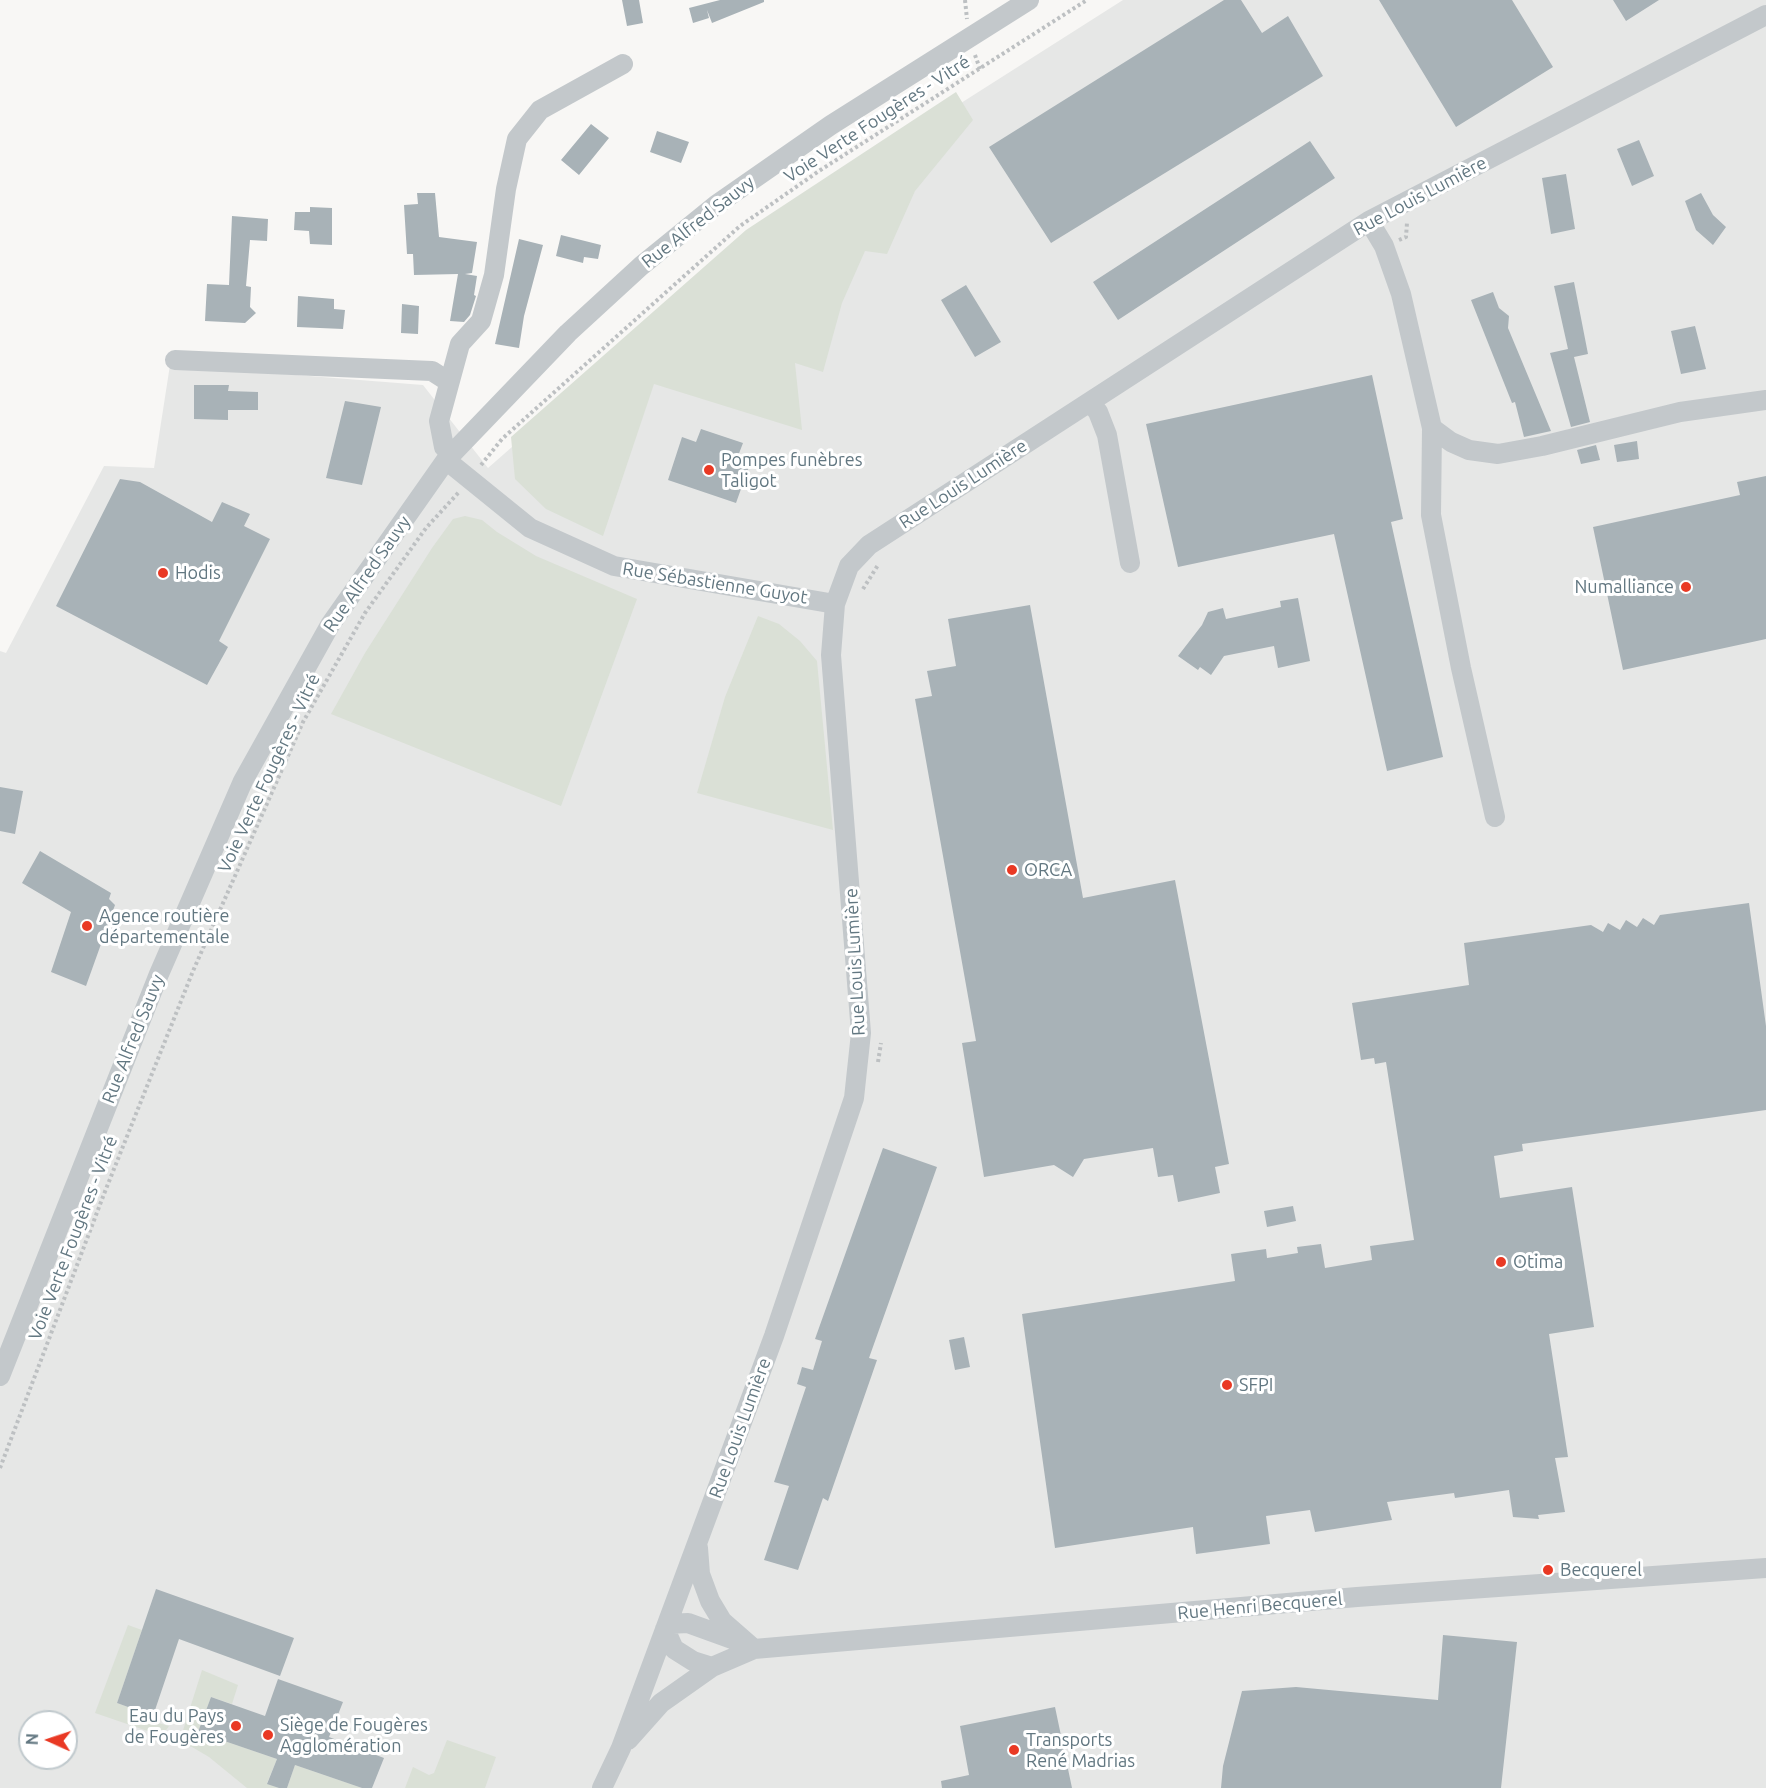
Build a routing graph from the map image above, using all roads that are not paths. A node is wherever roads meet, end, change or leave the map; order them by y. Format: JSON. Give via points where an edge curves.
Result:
{"nodes":[{"id":1,"x":1029,"y":0,"type":"edge"},
{"id":2,"x":1766,"y":15,"type":"edge"},
{"id":3,"x":623,"y":64,"type":"dead end"},
{"id":4,"x":1369,"y":221,"type":"junction"},
{"id":5,"x":175,"y":360,"type":"dead end"},
{"id":6,"x":449,"y":382,"type":"junction"},
{"id":7,"x":1766,"y":400,"type":"edge"},
{"id":8,"x":1090,"y":402,"type":"junction"},
{"id":9,"x":1431,"y":428,"type":"junction"},
{"id":10,"x":448,"y":458,"type":"junction"},
{"id":11,"x":1130,"y":563,"type":"dead end"},
{"id":12,"x":835,"y":604,"type":"junction"},
{"id":13,"x":1495,"y":817,"type":"dead end"},
{"id":14,"x":0,"y":1376,"type":"edge"},
{"id":15,"x":697,"y":1543,"type":"junction"},
{"id":16,"x":1766,"y":1568,"type":"edge"},
{"id":17,"x":666,"y":1627,"type":"junction"},
{"id":18,"x":754,"y":1649,"type":"junction"},
{"id":19,"x":712,"y":1667,"type":"junction"},
{"id":20,"x":621,"y":1748,"type":"junction"},
{"id":21,"x":602,"y":1788,"type":"edge"}],
"edges":[{"from":1,"to":10,"type":"street","name":"Rue Alfred Sauvy","via":[[831,125],[716,205],[568,333]]},
{"from":2,"to":4,"type":"street","name":"Rue Louis Lumière"},
{"from":3,"to":6,"type":"street","via":[[540,110],[517,139],[494,275],[481,321],[460,344]]},
{"from":4,"to":8,"type":"street","name":"Rue Louis Lumière"},
{"from":4,"to":9,"type":"street","via":[[1384,246],[1401,294]]},
{"from":5,"to":6,"type":"street","via":[[432,370]]},
{"from":6,"to":10,"type":"street","via":[[439,421]]},
{"from":7,"to":9,"type":"street","via":[[1680,412],[1498,454],[1469,450]]},
{"from":8,"to":11,"type":"street","via":[[1107,435]]},
{"from":8,"to":12,"type":"street","name":"Rue Louis Lumière","via":[[864,550],[849,566]]},
{"from":9,"to":13,"type":"street","via":[[1431,515]]},
{"from":10,"to":12,"type":"street","name":"Rue Sébastienne Guyot","via":[[469,480],[530,528],[614,566]]},
{"from":10,"to":14,"type":"street","name":"Rue Alfred Sauvy","via":[[330,625],[243,781],[159,974]]},
{"from":12,"to":15,"type":"street","name":"Rue Louis Lumière","via":[[831,655],[861,1033],[854,1098],[774,1336]]},
{"from":15,"to":17,"type":"street","name":"Rue Louis Lumière"},
{"from":15,"to":18,"type":"street","via":[[700,1574],[710,1601],[722,1621]]},
{"from":16,"to":18,"type":"street","name":"Rue Henri Becquerel","via":[[1357,1597]]},
{"from":17,"to":18,"type":"street","name":"Rue Henri Becquerel","via":[[688,1623]]},
{"from":17,"to":19,"type":"street","via":[[674,1649]]},
{"from":17,"to":20,"type":"street","name":"Rue Louis Lumière"},
{"from":18,"to":19,"type":"street","name":"Rue Henri Becquerel"},
{"from":19,"to":20,"type":"street","name":"Rue Henri Becquerel","via":[[661,1703]]},
{"from":20,"to":21,"type":"street","name":"Rue Louis Lumière"}]}
